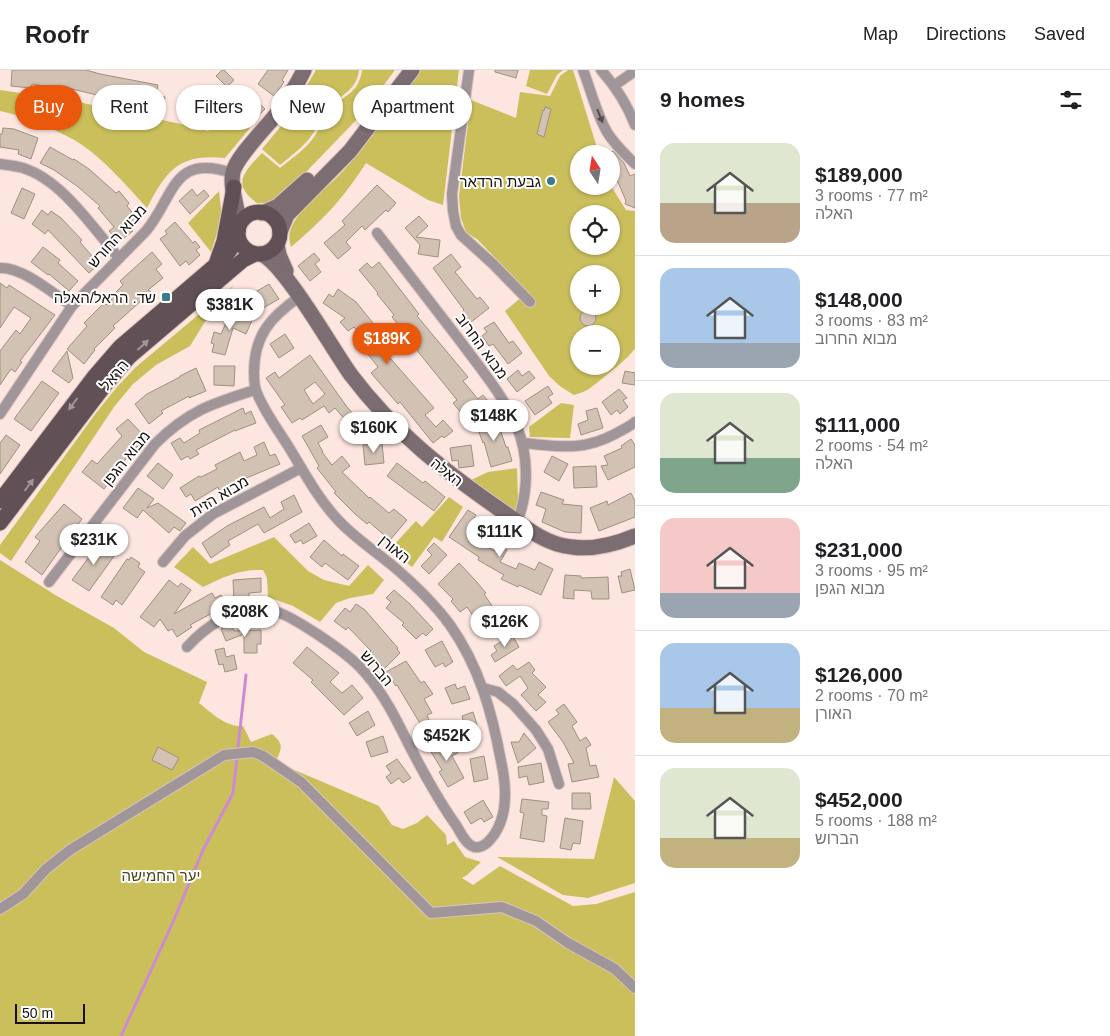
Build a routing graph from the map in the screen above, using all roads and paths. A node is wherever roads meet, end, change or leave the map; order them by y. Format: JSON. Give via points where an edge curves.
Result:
{"nodes":[{"id":1,"x":304,"y":70,"type":"edge"},
{"id":2,"x":400,"y":70,"type":"edge"},
{"id":3,"x":412,"y":70,"type":"edge"},
{"id":4,"x":469,"y":70,"type":"edge"},
{"id":5,"x":583,"y":70,"type":"edge"},
{"id":6,"x":601,"y":70,"type":"edge"},
{"id":7,"x":635,"y":70,"type":"edge"},
{"id":8,"x":614,"y":85,"type":"junction"},
{"id":9,"x":635,"y":125,"type":"edge"},
{"id":10,"x":634,"y":163,"type":"edge"},
{"id":11,"x":0,"y":164,"type":"edge"},
{"id":12,"x":233,"y":182,"type":"junction"},
{"id":13,"x":258,"y":213,"type":"junction"},
{"id":14,"x":238,"y":228,"type":"junction"},
{"id":15,"x":377,"y":233,"type":"dead end"},
{"id":16,"x":278,"y":238,"type":"junction"},
{"id":17,"x":258,"y":254,"type":"junction"},
{"id":18,"x":119,"y":258,"type":"junction"},
{"id":19,"x":215,"y":266,"type":"junction"},
{"id":20,"x":0,"y":268,"type":"edge"},
{"id":21,"x":297,"y":292,"type":"junction"},
{"id":22,"x":530,"y":302,"type":"dead end"},
{"id":23,"x":72,"y":306,"type":"junction"},
{"id":24,"x":255,"y":390,"type":"junction"},
{"id":25,"x":0,"y":414,"type":"edge"},
{"id":26,"x":635,"y":422,"type":"edge"},
{"id":27,"x":522,"y":443,"type":"junction"},
{"id":28,"x":301,"y":468,"type":"junction"},
{"id":29,"x":0,"y":501,"type":"edge"},
{"id":30,"x":517,"y":522,"type":"junction"},
{"id":31,"x":0,"y":523,"type":"edge"},
{"id":32,"x":635,"y":536,"type":"edge"},
{"id":33,"x":163,"y":562,"type":"dead end"},
{"id":34,"x":49,"y":582,"type":"dead end"},
{"id":35,"x":187,"y":646,"type":"dead end"},
{"id":36,"x":483,"y":688,"type":"junction"},
{"id":37,"x":559,"y":784,"type":"dead end"},
{"id":38,"x":485,"y":845,"type":"joint"},
{"id":39,"x":0,"y":909,"type":"edge"},
{"id":40,"x":635,"y":988,"type":"edge"}],
"edges":[{"from":1,"to":12,"type":"street","via":[[282,108],[241,157]]},
{"from":2,"to":13,"type":"street","via":[[335,152],[284,201]]},
{"from":3,"to":16,"type":"street","via":[[350,150],[288,215]]},
{"from":4,"to":22,"type":"street","via":[[452,194],[456,226]]},
{"from":5,"to":10,"type":"street","one_way":true,"via":[[607,132]]},
{"from":6,"to":8,"type":"street"},
{"from":7,"to":8,"type":"street"},
{"from":8,"to":9,"type":"street"},
{"from":11,"to":18,"type":"street","via":[[24,168],[55,187]]},
{"from":12,"to":13,"type":"street","via":[[243,202]]},
{"from":12,"to":14,"type":"street"},
{"from":12,"to":18,"type":"street","name":"מבוא החורש","via":[[217,168],[187,172],[178,178],[154,221]]},
{"from":12,"to":19,"type":"main road","via":[[224,241]]},
{"from":13,"to":14,"type":"main road","via":[[247,216]]},
{"from":13,"to":16,"type":"main road","via":[[275,220]]},
{"from":14,"to":17,"type":"main road","via":[[240,243]]},
{"from":14,"to":19,"type":"main road","name":"הראל","via":[[231,250]]},
{"from":15,"to":27,"type":"street","name":"מבוא החרוב","via":[[490,382],[517,426]]},
{"from":16,"to":17,"type":"main road","via":[[268,252]]},
{"from":16,"to":21,"type":"street","name":"האלה","via":[[279,255]]},
{"from":17,"to":21,"type":"street","name":"האלה","via":[[272,260]]},
{"from":31,"to":17,"type":"main road","name":"הראל","one_way":true,"via":[[129,357],[242,260]]},
{"from":18,"to":23,"type":"street","name":"מבוא החורש"},
{"from":19,"to":29,"type":"main road","name":"הראל","one_way":true,"via":[[111,357]]},
{"from":20,"to":23,"type":"street","via":[[6,267],[31,278]]},
{"from":21,"to":24,"type":"street","name":"האורן","via":[[262,334],[254,358]]},
{"from":21,"to":30,"type":"street","name":"האלה","via":[[351,375],[397,428],[456,479]]},
{"from":23,"to":25,"type":"street","name":"מבוא החורש"},
{"from":24,"to":28,"type":"street","name":"האורן"},
{"from":24,"to":34,"type":"street","name":"מבוא הגפן","via":[[202,408],[169,430]]},
{"from":26,"to":27,"type":"street","via":[[588,445]]},
{"from":27,"to":30,"type":"street","name":"מבוא החרוב","via":[[525,456],[524,501]]},
{"from":28,"to":33,"type":"street","name":"מבוא הזית","via":[[213,514],[185,536]]},
{"from":28,"to":36,"type":"street","name":"האורן","via":[[339,522],[433,604],[462,643]]},
{"from":30,"to":32,"type":"street","name":"האלה","via":[[544,539],[572,547],[607,545]]},
{"from":35,"to":38,"type":"street","name":"הברוש","via":[[210,625],[244,611],[273,611],[328,642],[362,670],[380,692],[468,843],[477,848]]},
{"from":36,"to":37,"type":"street","via":[[498,692],[536,730],[548,749]]},
{"from":36,"to":38,"type":"street","name":"האורן","via":[[498,743],[506,795],[500,822]]},
{"from":39,"to":40,"type":"street","via":[[23,894],[46,869],[70,850],[224,755],[253,752],[301,782],[431,913],[502,907],[536,921],[615,969]]}]}
